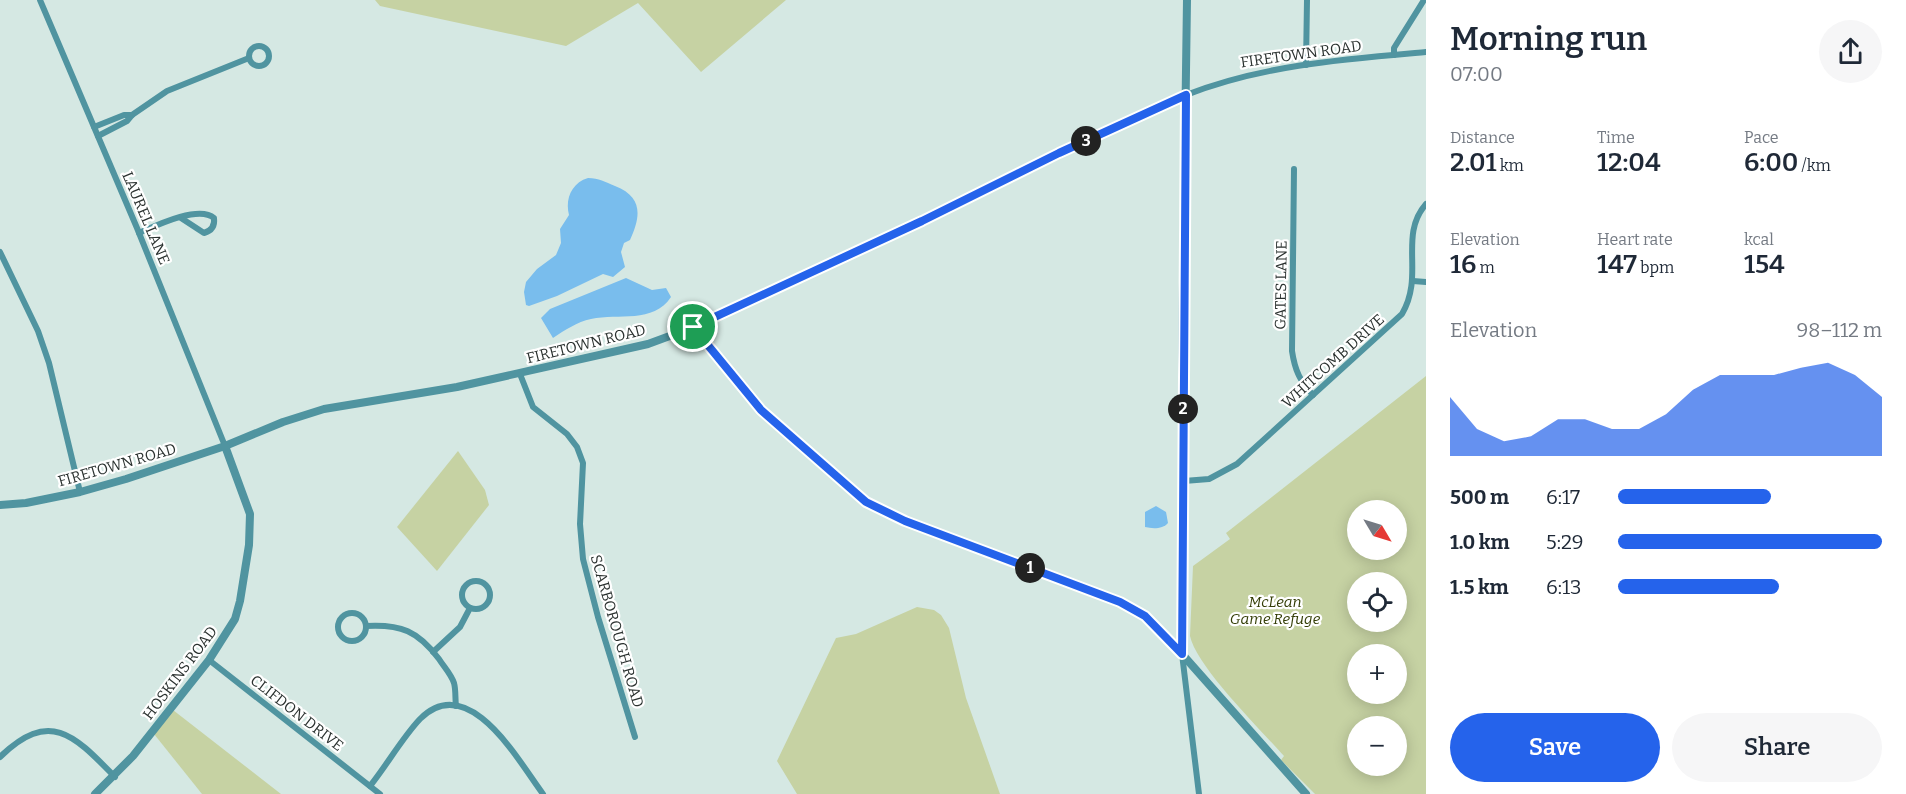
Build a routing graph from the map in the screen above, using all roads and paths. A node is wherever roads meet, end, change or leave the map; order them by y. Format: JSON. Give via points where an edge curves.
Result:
{"nodes":[{"id":1,"x":40,"y":0,"type":"edge"},
{"id":2,"x":1187,"y":0,"type":"edge"},
{"id":3,"x":1307,"y":0,"type":"edge"},
{"id":4,"x":1424,"y":0,"type":"edge"},
{"id":5,"x":1426,"y":52,"type":"edge"},
{"id":6,"x":1394,"y":55,"type":"junction"},
{"id":7,"x":249,"y":58,"type":"dead end"},
{"id":8,"x":1306,"y":65,"type":"junction"},
{"id":9,"x":1186,"y":95,"type":"junction"},
{"id":10,"x":132,"y":115,"type":"junction"},
{"id":11,"x":94,"y":127,"type":"junction"},
{"id":12,"x":98,"y":136,"type":"junction"},
{"id":13,"x":1294,"y":169,"type":"dead end"},
{"id":14,"x":1426,"y":204,"type":"edge"},
{"id":15,"x":182,"y":218,"type":"junction"},
{"id":16,"x":139,"y":232,"type":"junction"},
{"id":17,"x":0,"y":252,"type":"edge"},
{"id":18,"x":1413,"y":281,"type":"junction"},
{"id":19,"x":1426,"y":282,"type":"edge"},
{"id":20,"x":693,"y":327,"type":"junction"},
{"id":21,"x":520,"y":374,"type":"junction"},
{"id":22,"x":1313,"y":395,"type":"junction"},
{"id":23,"x":225,"y":446,"type":"junction"},
{"id":24,"x":1184,"y":481,"type":"junction"},
{"id":25,"x":80,"y":492,"type":"junction"},
{"id":26,"x":0,"y":505,"type":"edge"},
{"id":27,"x":470,"y":608,"type":"junction"},
{"id":28,"x":366,"y":626,"type":"junction"},
{"id":29,"x":433,"y":652,"type":"junction"},
{"id":30,"x":1182,"y":654,"type":"junction"},
{"id":31,"x":209,"y":660,"type":"junction"},
{"id":32,"x":456,"y":706,"type":"junction"},
{"id":33,"x":635,"y":737,"type":"dead end"},
{"id":34,"x":0,"y":757,"type":"edge"},
{"id":35,"x":115,"y":777,"type":"junction"},
{"id":36,"x":370,"y":786,"type":"junction"},
{"id":37,"x":94,"y":794,"type":"edge"},
{"id":38,"x":380,"y":794,"type":"edge"},
{"id":39,"x":543,"y":794,"type":"edge"},
{"id":40,"x":1199,"y":794,"type":"edge"},
{"id":41,"x":1306,"y":794,"type":"edge"}],
"edges":[{"from":1,"to":11,"type":"street","name":"LAUREL LANE"},
{"from":2,"to":9,"type":"street"},
{"from":3,"to":8,"type":"street"},
{"from":4,"to":6,"type":"street","via":[[1394,48]]},
{"from":5,"to":6,"type":"street","name":"FIRETOWN ROAD"},
{"from":6,"to":8,"type":"street","name":"FIRETOWN ROAD"},
{"from":7,"to":10,"type":"street","via":[[167,91]]},
{"from":8,"to":9,"type":"street","name":"FIRETOWN ROAD","via":[[1254,72]]},
{"from":9,"to":20,"type":"street","name":"FIRETOWN ROAD"},
{"from":9,"to":24,"type":"street"},
{"from":10,"to":11,"type":"street"},
{"from":10,"to":12,"type":"street"},
{"from":11,"to":12,"type":"street","name":"LAUREL LANE"},
{"from":12,"to":16,"type":"street","name":"LAUREL LANE"},
{"from":13,"to":22,"type":"street","name":"GATES LANE","via":[[1292,351],[1294,370]]},
{"from":14,"to":18,"type":"street","name":"WHITCOMB DRIVE","via":[[1412,234]]},
{"from":15,"to":15,"type":"street","via":[[203,213],[211,215],[215,222],[204,233]]},
{"from":15,"to":16,"type":"street"},
{"from":16,"to":23,"type":"street","name":"LAUREL LANE"},
{"from":17,"to":25,"type":"street","via":[[39,331]]},
{"from":18,"to":19,"type":"street"},
{"from":18,"to":22,"type":"street","name":"WHITCOMB DRIVE","via":[[1402,314]]},
{"from":20,"to":21,"type":"street","name":"FIRETOWN ROAD","via":[[626,351]]},
{"from":20,"to":30,"type":"street","via":[[761,410],[866,502],[905,521],[1120,602],[1145,616]]},
{"from":21,"to":23,"type":"street","name":"FIRETOWN ROAD","via":[[324,409]]},
{"from":21,"to":33,"type":"street","name":"SCARBOROUGH ROAD","via":[[533,407],[567,434],[583,463],[583,559]]},
{"from":22,"to":24,"type":"street","name":"WHITCOMB DRIVE","via":[[1237,464],[1209,478]]},
{"from":23,"to":25,"type":"street","name":"FIRETOWN ROAD"},
{"from":23,"to":31,"type":"street","name":"HOSKINS ROAD","via":[[250,514],[249,545],[235,619]]},
{"from":24,"to":30,"type":"street"},
{"from":25,"to":26,"type":"street","name":"FIRETOWN ROAD"},
{"from":27,"to":27,"type":"street","via":[[483,607],[489,601],[488,588],[481,582],[464,588],[464,601]]},
{"from":27,"to":29,"type":"street","via":[[460,627]]},
{"from":28,"to":28,"type":"street","via":[[364,635],[356,640],[347,640],[339,629],[342,618],[351,614],[359,615]]},
{"from":28,"to":29,"type":"street","via":[[387,625],[409,631]]},
{"from":29,"to":32,"type":"street","via":[[451,675]]},
{"from":30,"to":40,"type":"street"},
{"from":30,"to":41,"type":"street"},
{"from":31,"to":35,"type":"street","name":"HOSKINS ROAD"},
{"from":31,"to":36,"type":"street","name":"CLIFDON DRIVE"},
{"from":32,"to":36,"type":"street","via":[[436,708],[420,720]]},
{"from":32,"to":39,"type":"street","via":[[486,718]]},
{"from":34,"to":35,"type":"street","via":[[28,735],[44,731],[62,733],[82,744]]},
{"from":35,"to":37,"type":"street","name":"HOSKINS ROAD"},
{"from":36,"to":38,"type":"street","name":"CLIFDON DRIVE"}]}
